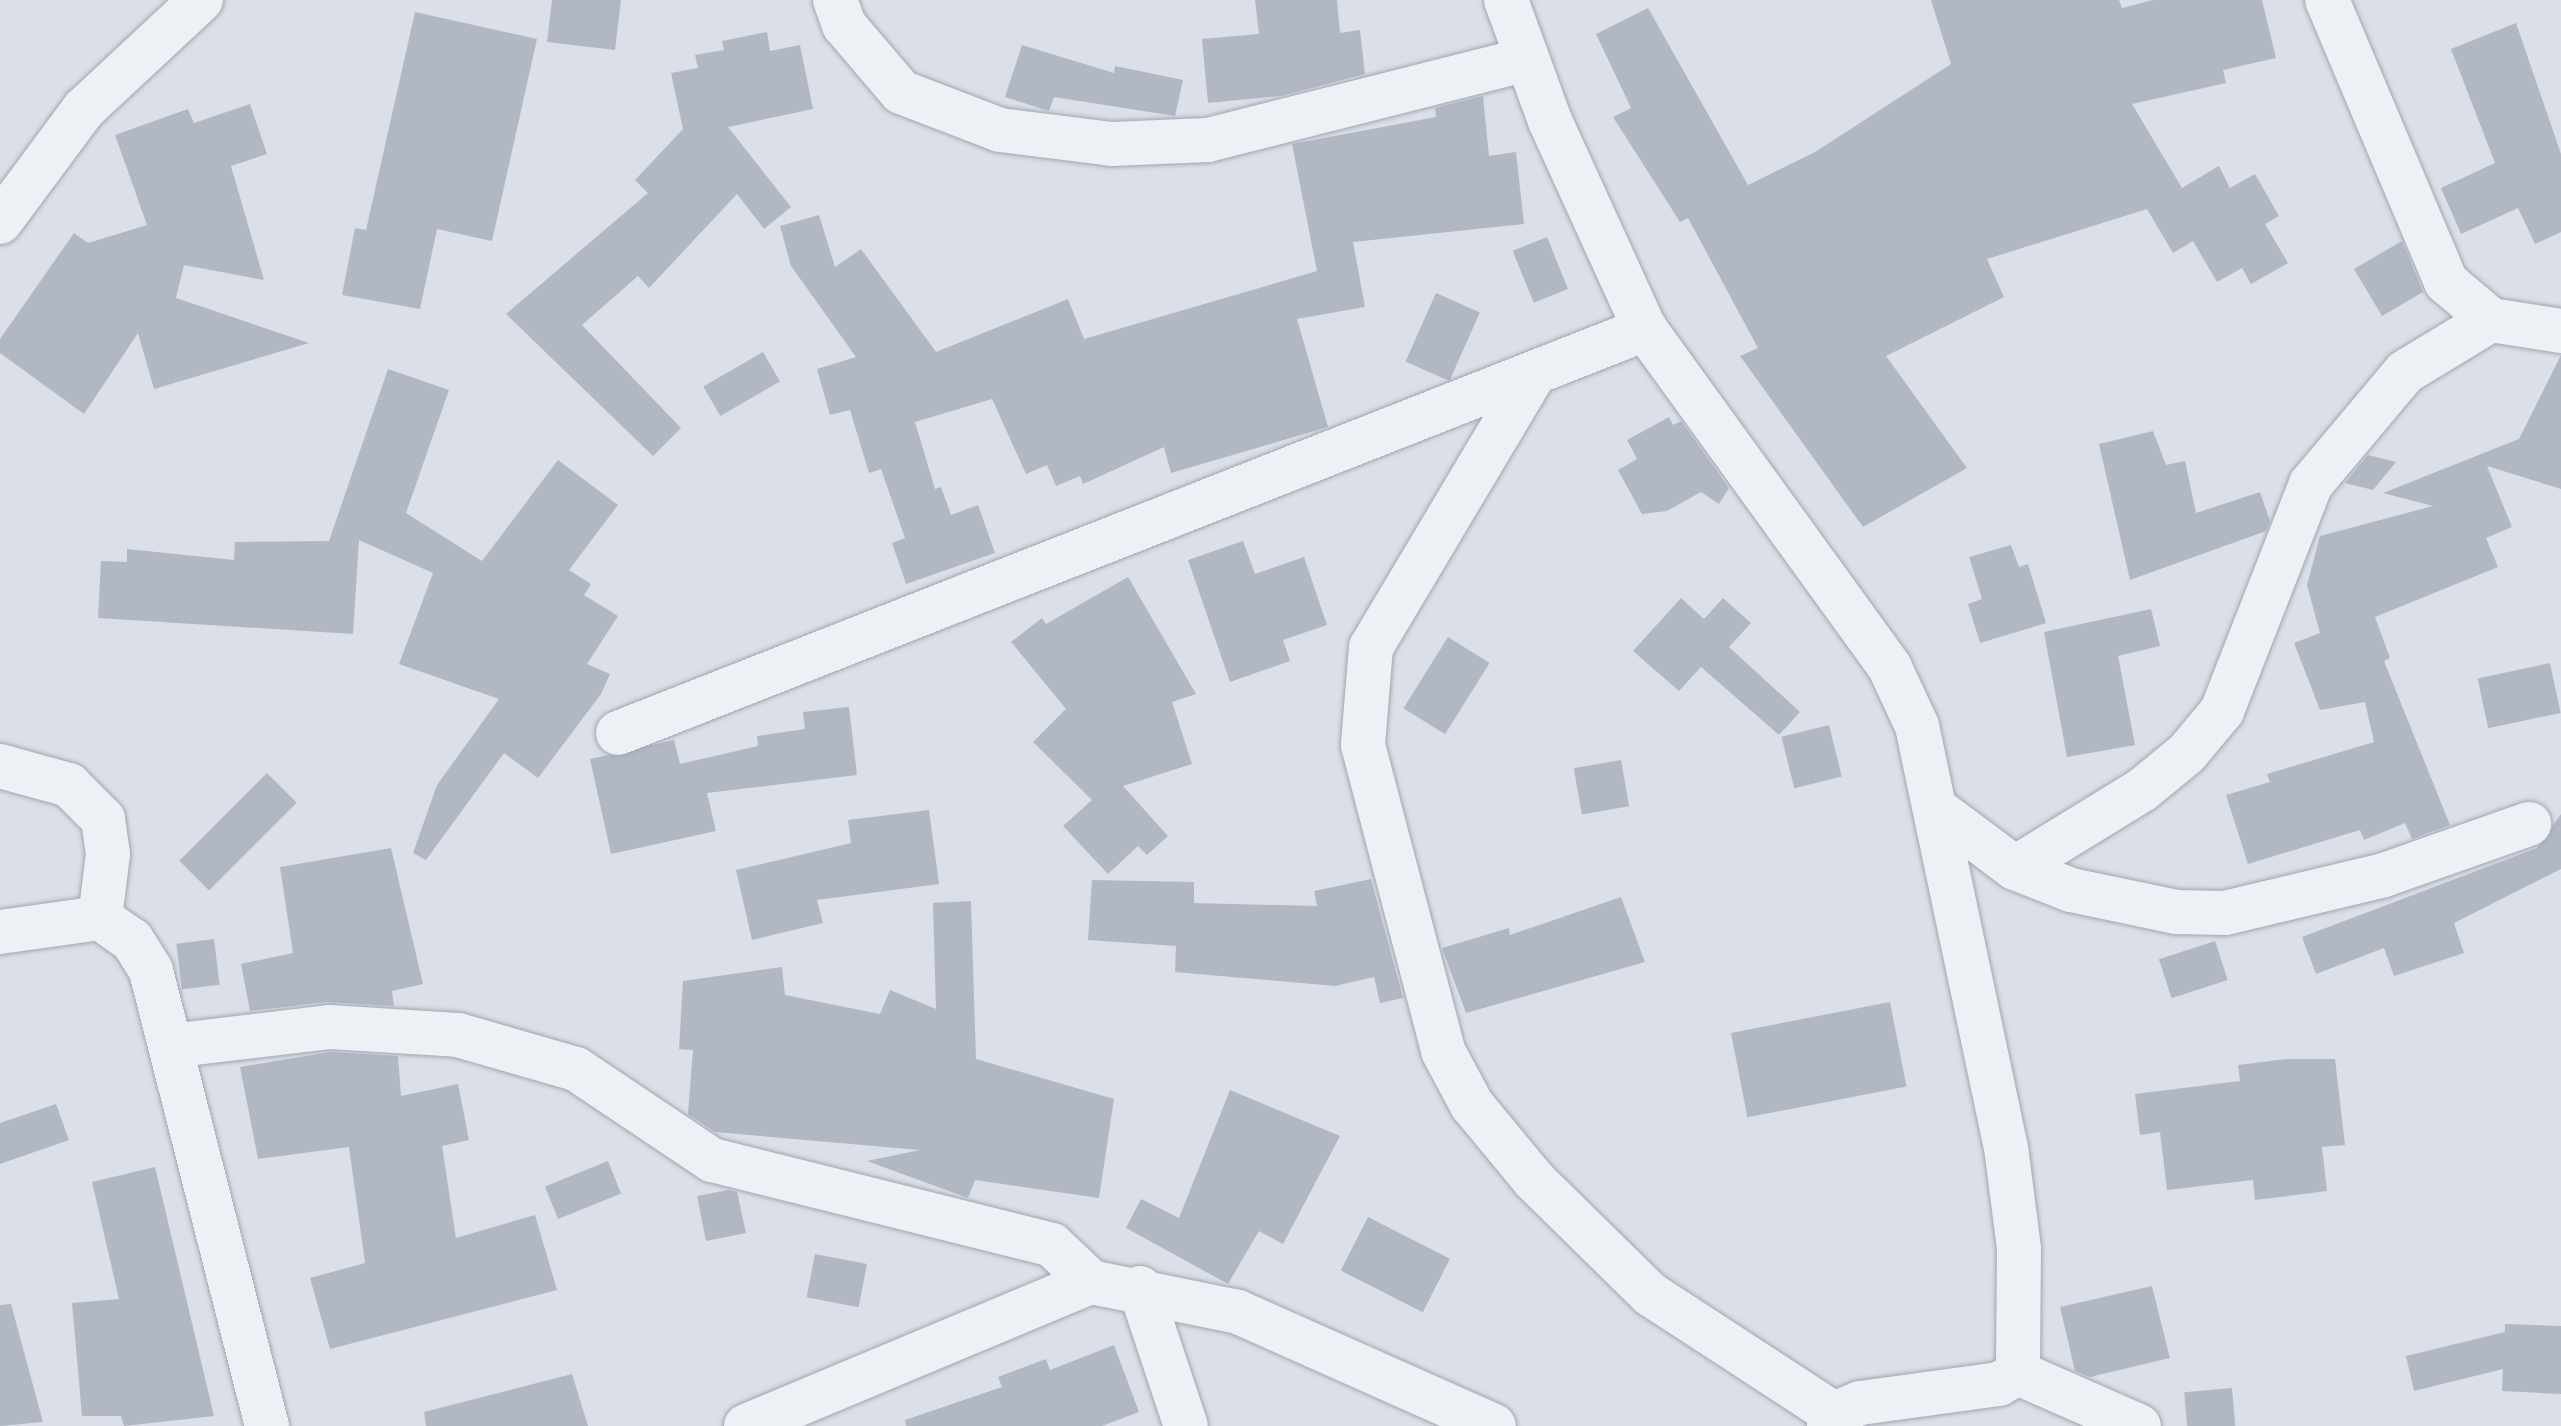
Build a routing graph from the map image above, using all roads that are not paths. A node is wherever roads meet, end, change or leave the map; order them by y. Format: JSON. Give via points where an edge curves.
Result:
{"nodes":[{"id":1,"x":201,"y":0,"type":"edge"},
{"id":2,"x":835,"y":0,"type":"edge"},
{"id":3,"x":1506,"y":0,"type":"edge"},
{"id":4,"x":2327,"y":0,"type":"edge"},
{"id":5,"x":1527,"y":59,"type":"junction"},
{"id":6,"x":0,"y":222,"type":"edge"},
{"id":7,"x":2491,"y":320,"type":"junction"},
{"id":8,"x":1645,"y":329,"type":"junction"},
{"id":9,"x":2561,"y":331,"type":"edge"},
{"id":10,"x":1534,"y":374,"type":"junction"},
{"id":11,"x":618,"y":733,"type":"dead end"},
{"id":12,"x":0,"y":766,"type":"edge"},
{"id":13,"x":1936,"y":809,"type":"junction"},
{"id":14,"x":2529,"y":824,"type":"dead end"},
{"id":15,"x":2015,"y":868,"type":"junction"},
{"id":16,"x":100,"y":918,"type":"junction"},
{"id":17,"x":0,"y":932,"type":"edge"},
{"id":18,"x":170,"y":1046,"type":"junction"},
{"id":19,"x":1091,"y":1282,"type":"junction"},
{"id":20,"x":1140,"y":1288,"type":"junction"},
{"id":21,"x":2018,"y":1373,"type":"junction"},
{"id":22,"x":1832,"y":1420,"type":"edge"},
{"id":23,"x":267,"y":1426,"type":"edge"},
{"id":24,"x":746,"y":1426,"type":"edge"},
{"id":25,"x":1186,"y":1426,"type":"edge"},
{"id":26,"x":1494,"y":1426,"type":"edge"},
{"id":27,"x":2139,"y":1426,"type":"edge"}],
"edges":[{"from":1,"to":6,"type":"street","via":[[84,109]]},
{"from":2,"to":5,"type":"street","via":[[844,25],[901,92],[1000,130],[1112,144],[1208,140]]},
{"from":3,"to":5,"type":"street"},
{"from":4,"to":7,"type":"street","via":[[2423,239],[2446,282]]},
{"from":5,"to":8,"type":"street"},
{"from":7,"to":9,"type":"street"},
{"from":7,"to":15,"type":"street","via":[[2405,372],[2361,416],[2311,484],[2222,711],[2187,753],[2142,790]]},
{"from":8,"to":10,"type":"street"},
{"from":8,"to":13,"type":"street","via":[[1890,668],[1917,726]]},
{"from":10,"to":11,"type":"street"},
{"from":10,"to":22,"type":"street","via":[[1371,647],[1363,745],[1443,1051],[1472,1105],[1534,1180],[1650,1294]]},
{"from":12,"to":16,"type":"street","via":[[69,785],[103,819],[108,854]]},
{"from":13,"to":15,"type":"street"},
{"from":13,"to":21,"type":"street","via":[[1942,869],[1976,988],[2006,1147],[2019,1249]]},
{"from":14,"to":15,"type":"street","via":[[2384,875],[2225,913],[2176,912],[2071,890]]},
{"from":16,"to":17,"type":"street"},
{"from":16,"to":18,"type":"street","via":[[132,940],[151,971]]},
{"from":18,"to":19,"type":"street","via":[[329,1027],[458,1035],[576,1069],[712,1160],[1052,1245]]},
{"from":18,"to":23,"type":"street"},
{"from":19,"to":20,"type":"street"},
{"from":19,"to":24,"type":"street"},
{"from":20,"to":25,"type":"street"},
{"from":20,"to":26,"type":"street","via":[[1238,1312]]},
{"from":21,"to":22,"type":"street","via":[[1999,1384],[1860,1403]]},
{"from":21,"to":27,"type":"street"}]}
